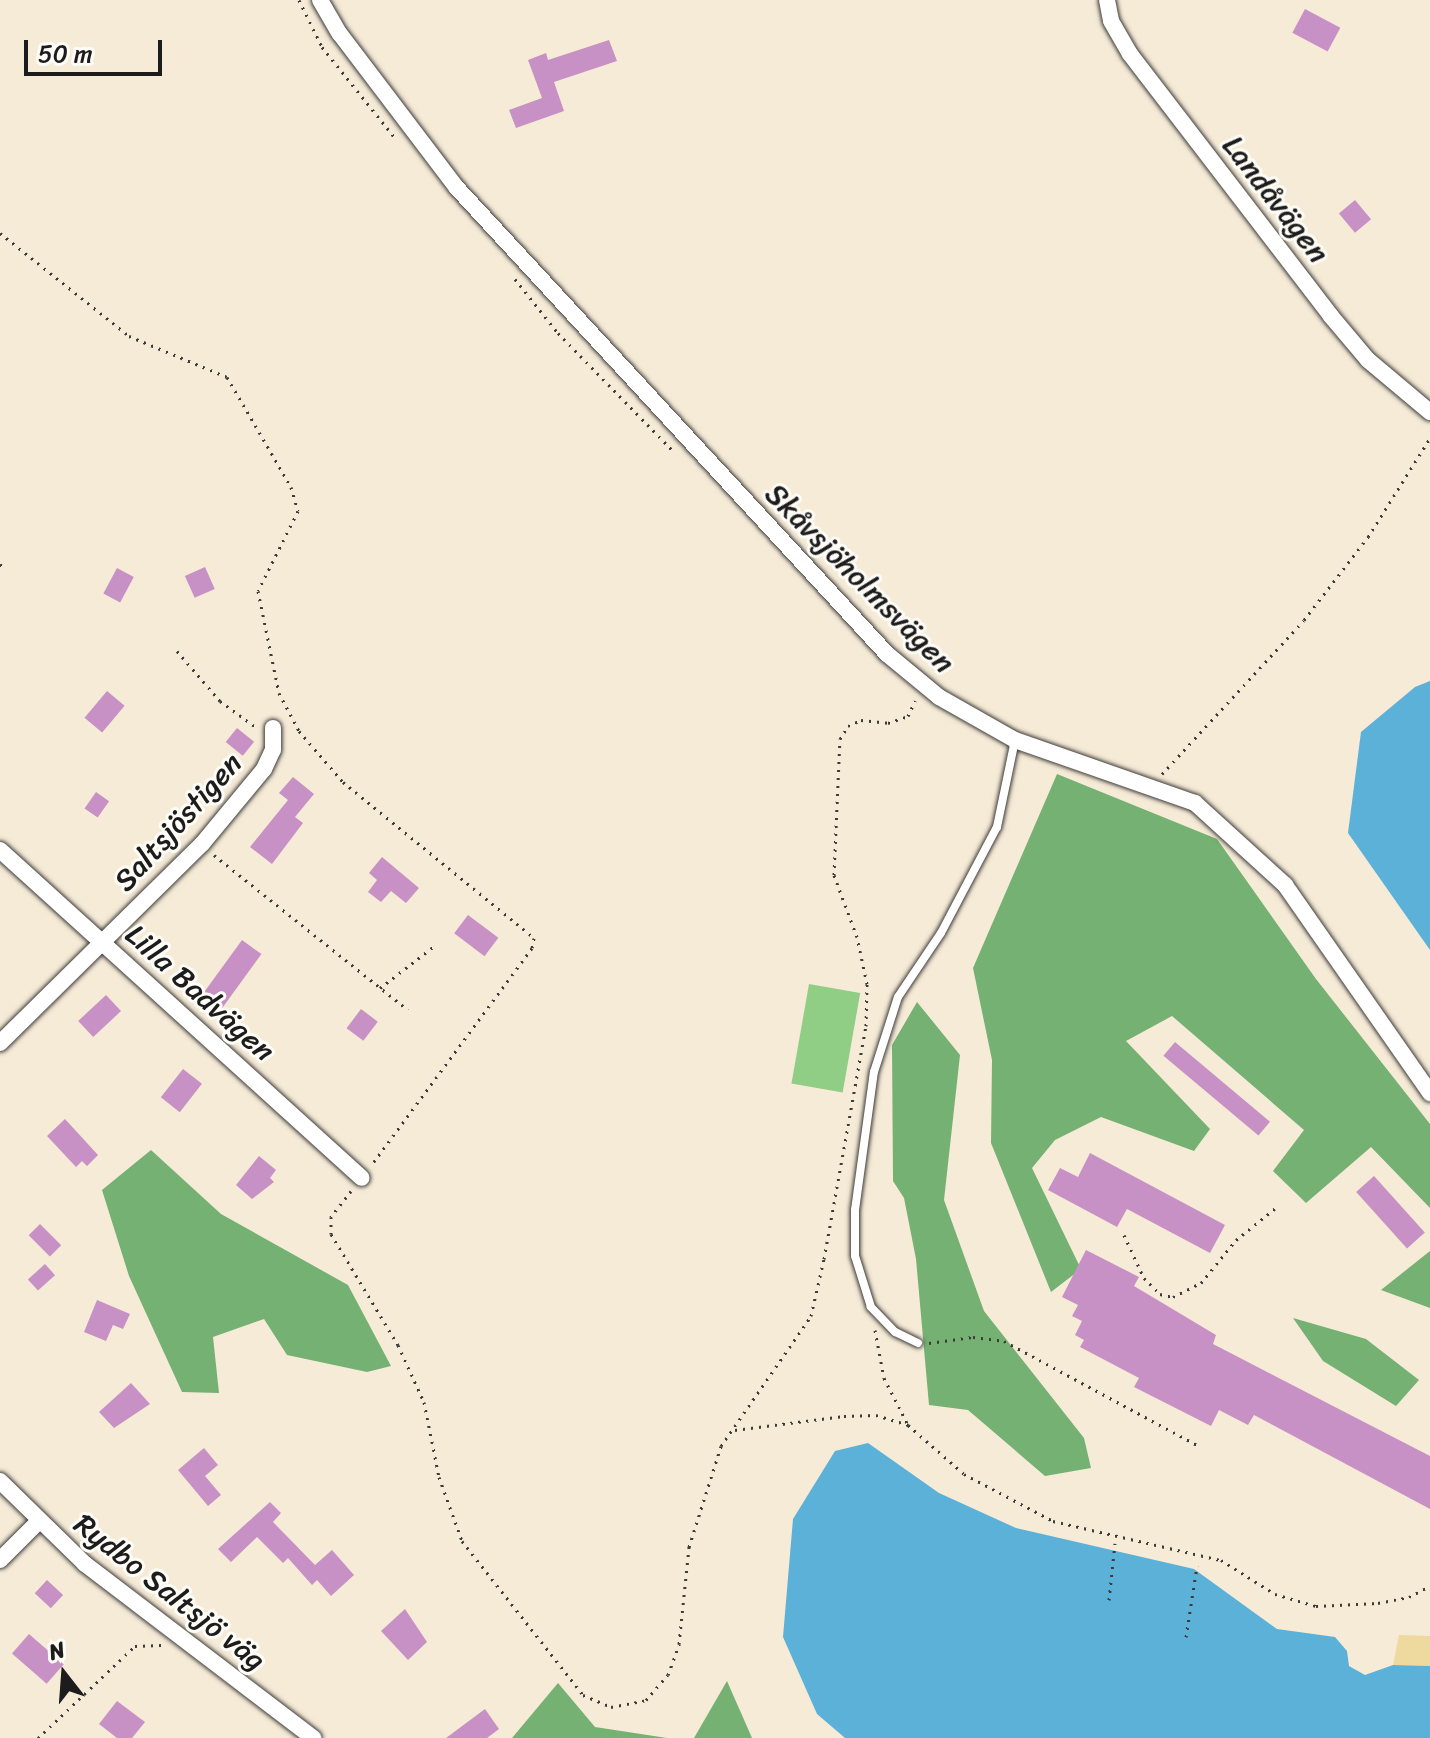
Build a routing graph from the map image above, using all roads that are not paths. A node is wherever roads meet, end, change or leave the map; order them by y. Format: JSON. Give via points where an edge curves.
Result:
{"nodes":[{"id":1,"x":320,"y":0,"type":"edge"},
{"id":2,"x":1107,"y":0,"type":"edge"},
{"id":3,"x":1430,"y":412,"type":"edge"},
{"id":4,"x":273,"y":733,"type":"road end"},
{"id":5,"x":1015,"y":740,"type":"junction"},
{"id":6,"x":0,"y":850,"type":"edge"},
{"id":7,"x":104,"y":944,"type":"junction"},
{"id":8,"x":0,"y":1043,"type":"edge"},
{"id":9,"x":1430,"y":1093,"type":"edge"},
{"id":10,"x":362,"y":1178,"type":"road end"},
{"id":11,"x":918,"y":1343,"type":"road end"},
{"id":12,"x":0,"y":1481,"type":"edge"},
{"id":13,"x":37,"y":1523,"type":"junction"},
{"id":14,"x":0,"y":1560,"type":"edge"},
{"id":15,"x":313,"y":1738,"type":"edge"}],
"edges":[{"from":1,"to":5,"type":"street","name":"Skåvsjöholmsvägen","via":[[457,188],[827,591],[887,654],[939,697]]},
{"from":2,"to":3,"type":"street","name":"Landåvägen","via":[[1111,21],[1130,54],[1321,303],[1368,360]]},
{"from":4,"to":7,"type":"street","name":"Saltsjöstigen","via":[[264,769],[202,844]]},
{"from":5,"to":9,"type":"street","name":"Skåvsjöholmsvägen","via":[[1195,803],[1285,885]]},
{"from":5,"to":11,"type":"lane","via":[[997,827],[948,922],[898,997],[880,1040],[854,1238],[871,1307],[895,1332]]},
{"from":6,"to":7,"type":"street","name":"Lilla Badvägen"},
{"from":7,"to":8,"type":"street"},
{"from":7,"to":10,"type":"street","name":"Lilla Badvägen"},
{"from":12,"to":13,"type":"street","name":"Rydbo Saltsjö väg"},
{"from":13,"to":14,"type":"street"},
{"from":13,"to":15,"type":"street","name":"Rydbo Saltsjö väg"}]}
